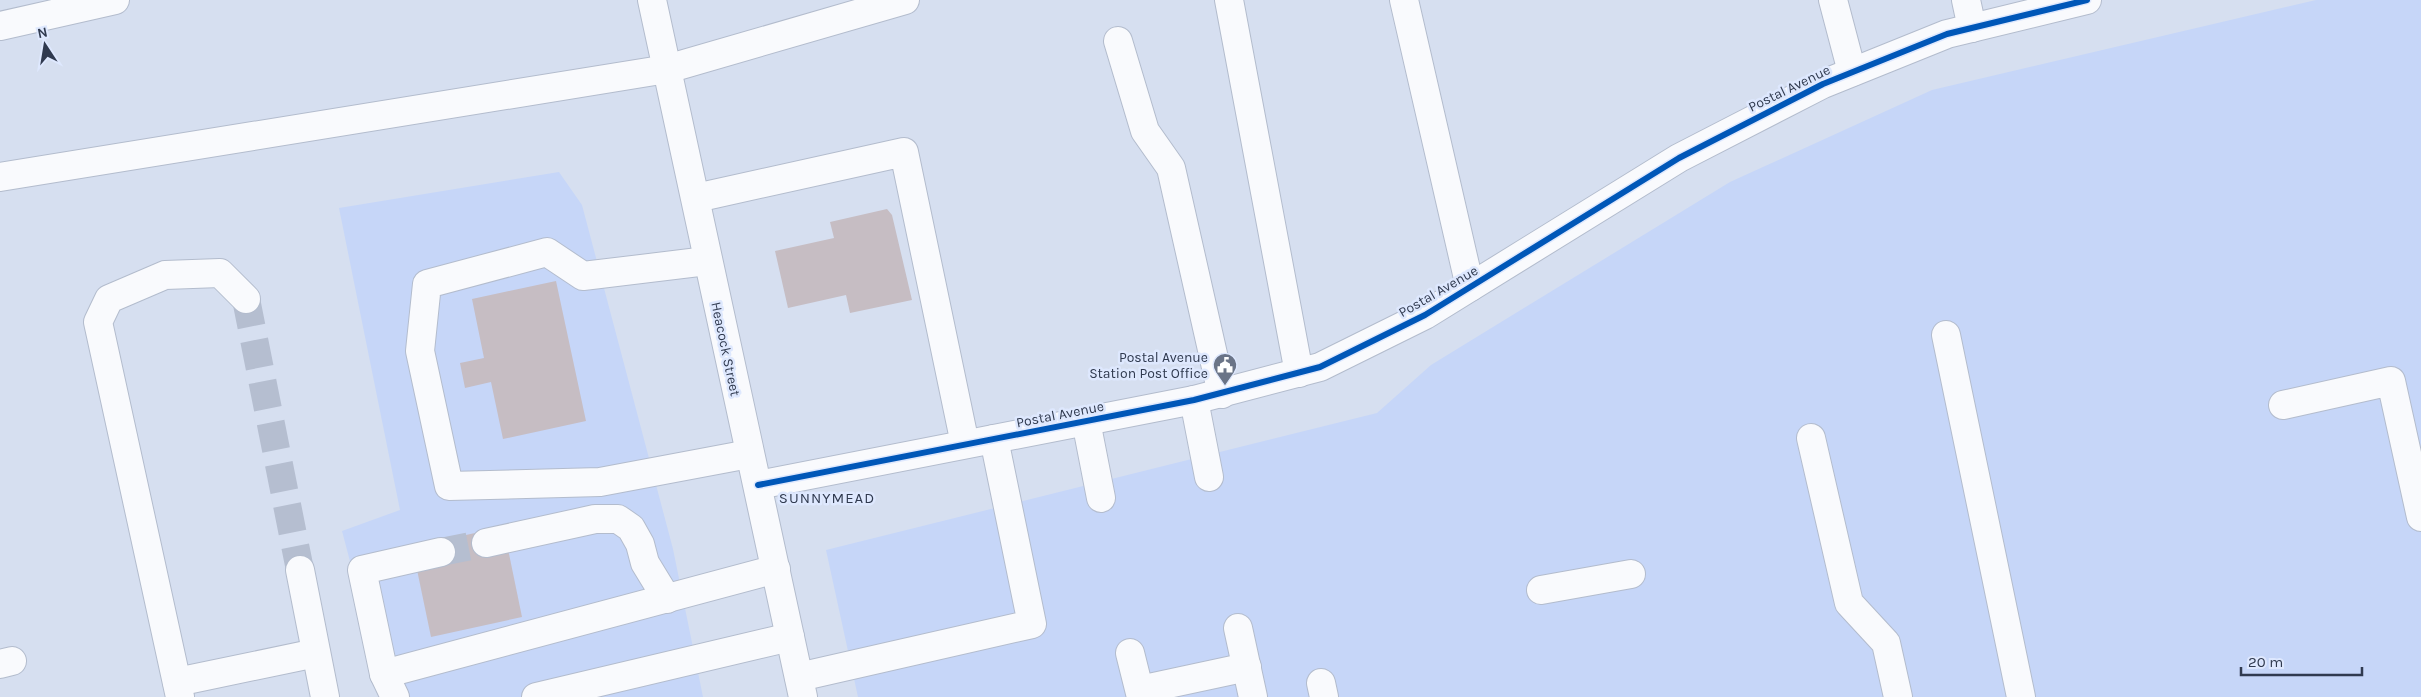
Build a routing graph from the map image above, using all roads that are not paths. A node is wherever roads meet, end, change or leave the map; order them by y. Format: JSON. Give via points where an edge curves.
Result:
{"nodes":[{"id":1,"x":115,"y":0,"type":"edge"},
{"id":2,"x":652,"y":0,"type":"edge"},
{"id":3,"x":905,"y":0,"type":"edge"},
{"id":4,"x":1228,"y":0,"type":"edge"},
{"id":5,"x":1404,"y":0,"type":"edge"},
{"id":6,"x":1833,"y":0,"type":"edge"},
{"id":7,"x":1966,"y":0,"type":"edge"},
{"id":8,"x":2087,"y":0,"type":"edge"},
{"id":9,"x":0,"y":26,"type":"edge"},
{"id":10,"x":1972,"y":28,"type":"junction"},
{"id":11,"x":1118,"y":41,"type":"dead end"},
{"id":12,"x":667,"y":70,"type":"junction"},
{"id":13,"x":1852,"y":72,"type":"junction"},
{"id":14,"x":0,"y":177,"type":"edge"},
{"id":15,"x":696,"y":198,"type":"junction"},
{"id":16,"x":707,"y":261,"type":"junction"},
{"id":17,"x":1470,"y":287,"type":"junction"},
{"id":18,"x":246,"y":299,"type":"tunnel mouth"},
{"id":19,"x":1946,"y":335,"type":"dead end"},
{"id":20,"x":1299,"y":373,"type":"junction"},
{"id":21,"x":1222,"y":394,"type":"junction"},
{"id":22,"x":1194,"y":400,"type":"junction"},
{"id":23,"x":2283,"y":405,"type":"dead end"},
{"id":24,"x":1086,"y":421,"type":"junction"},
{"id":25,"x":1811,"y":438,"type":"dead end"},
{"id":26,"x":994,"y":439,"type":"junction"},
{"id":27,"x":965,"y":444,"type":"junction"},
{"id":28,"x":749,"y":454,"type":"junction"},
{"id":29,"x":1209,"y":477,"type":"dead end"},
{"id":30,"x":758,"y":485,"type":"junction"},
{"id":31,"x":1101,"y":498,"type":"dead end"},
{"id":32,"x":2421,"y":517,"type":"edge"},
{"id":33,"x":486,"y":543,"type":"tunnel mouth"},
{"id":34,"x":441,"y":552,"type":"tunnel mouth"},
{"id":35,"x":776,"y":569,"type":"junction"},
{"id":36,"x":300,"y":570,"type":"tunnel mouth"},
{"id":37,"x":1631,"y":574,"type":"dead end"},
{"id":38,"x":1541,"y":590,"type":"dead end"},
{"id":39,"x":667,"y":599,"type":"junction"},
{"id":40,"x":1238,"y":628,"type":"dead end"},
{"id":41,"x":790,"y":637,"type":"junction"},
{"id":42,"x":316,"y":653,"type":"junction"},
{"id":43,"x":1130,"y":653,"type":"dead end"},
{"id":44,"x":1247,"y":667,"type":"junction"},
{"id":45,"x":389,"y":685,"type":"edge"},
{"id":46,"x":801,"y":687,"type":"edge"},
{"id":47,"x":178,"y":689,"type":"edge"},
{"id":48,"x":1140,"y":693,"type":"edge"},
{"id":49,"x":326,"y":694,"type":"edge"},
{"id":50,"x":536,"y":697,"type":"edge"},
{"id":51,"x":1252,"y":697,"type":"edge"},
{"id":52,"x":1898,"y":697,"type":"edge"},
{"id":53,"x":2021,"y":697,"type":"edge"}],
"edges":[{"from":1,"to":9,"type":"main road"},
{"from":2,"to":12,"type":"main road","name":"Heacock Street"},
{"from":3,"to":12,"type":"main road"},
{"from":4,"to":20,"type":"main road"},
{"from":5,"to":17,"type":"main road"},
{"from":6,"to":13,"type":"main road"},
{"from":7,"to":10,"type":"main road"},
{"from":8,"to":10,"type":"main road","name":"Postal Avenue"},
{"from":10,"to":13,"type":"main road","name":"Postal Avenue","via":[[1947,34]]},
{"from":11,"to":21,"type":"main road","via":[[1145,131],[1171,168]]},
{"from":12,"to":14,"type":"main road"},
{"from":12,"to":15,"type":"main road","name":"Heacock Street"},
{"from":13,"to":17,"type":"main road","name":"Postal Avenue","via":[[1679,158]]},
{"from":15,"to":16,"type":"main road","name":"Heacock Street"},
{"from":15,"to":27,"type":"main road","via":[[904,152]]},
{"from":16,"to":28,"type":"main road","name":"Heacock Street"},
{"from":16,"to":28,"type":"main road","via":[[583,276],[547,252],[428,284],[420,351],[449,486],[600,482]]},
{"from":17,"to":20,"type":"main road","name":"Postal Avenue","via":[[1425,315],[1320,368]]},
{"from":18,"to":47,"type":"main road","via":[[220,273],[165,276],[109,299],[98,322]]},
{"from":19,"to":53,"type":"main road"},
{"from":20,"to":21,"type":"main road","name":"Postal Avenue"},
{"from":21,"to":22,"type":"main road","name":"Postal Avenue"},
{"from":22,"to":24,"type":"main road","name":"Postal Avenue"},
{"from":22,"to":29,"type":"main road"},
{"from":23,"to":32,"type":"main road","via":[[2391,381]]},
{"from":24,"to":26,"type":"main road","name":"Postal Avenue"},
{"from":24,"to":31,"type":"main road"},
{"from":25,"to":52,"type":"main road","via":[[1849,604],[1886,643]]},
{"from":26,"to":27,"type":"main road","name":"Postal Avenue"},
{"from":26,"to":46,"type":"main road","via":[[1032,624]]},
{"from":27,"to":30,"type":"main road","name":"Postal Avenue"},
{"from":28,"to":30,"type":"main road","name":"Heacock Street"},
{"from":30,"to":35,"type":"main road","name":"Heacock Street"},
{"from":33,"to":39,"type":"main road","via":[[595,520],[618,519],[631,528],[645,563]]},
{"from":34,"to":45,"type":"main road","via":[[362,570]]},
{"from":35,"to":39,"type":"main road"},
{"from":35,"to":41,"type":"main road","name":"Heacock Street"},
{"from":36,"to":42,"type":"main road"},
{"from":37,"to":38,"type":"main road"},
{"from":39,"to":45,"type":"main road"},
{"from":40,"to":44,"type":"main road"},
{"from":41,"to":46,"type":"main road","name":"Heacock Street"},
{"from":41,"to":50,"type":"main road"},
{"from":42,"to":47,"type":"main road"},
{"from":42,"to":49,"type":"main road"},
{"from":43,"to":48,"type":"main road"},
{"from":44,"to":48,"type":"main road"},
{"from":44,"to":51,"type":"main road"}]}
